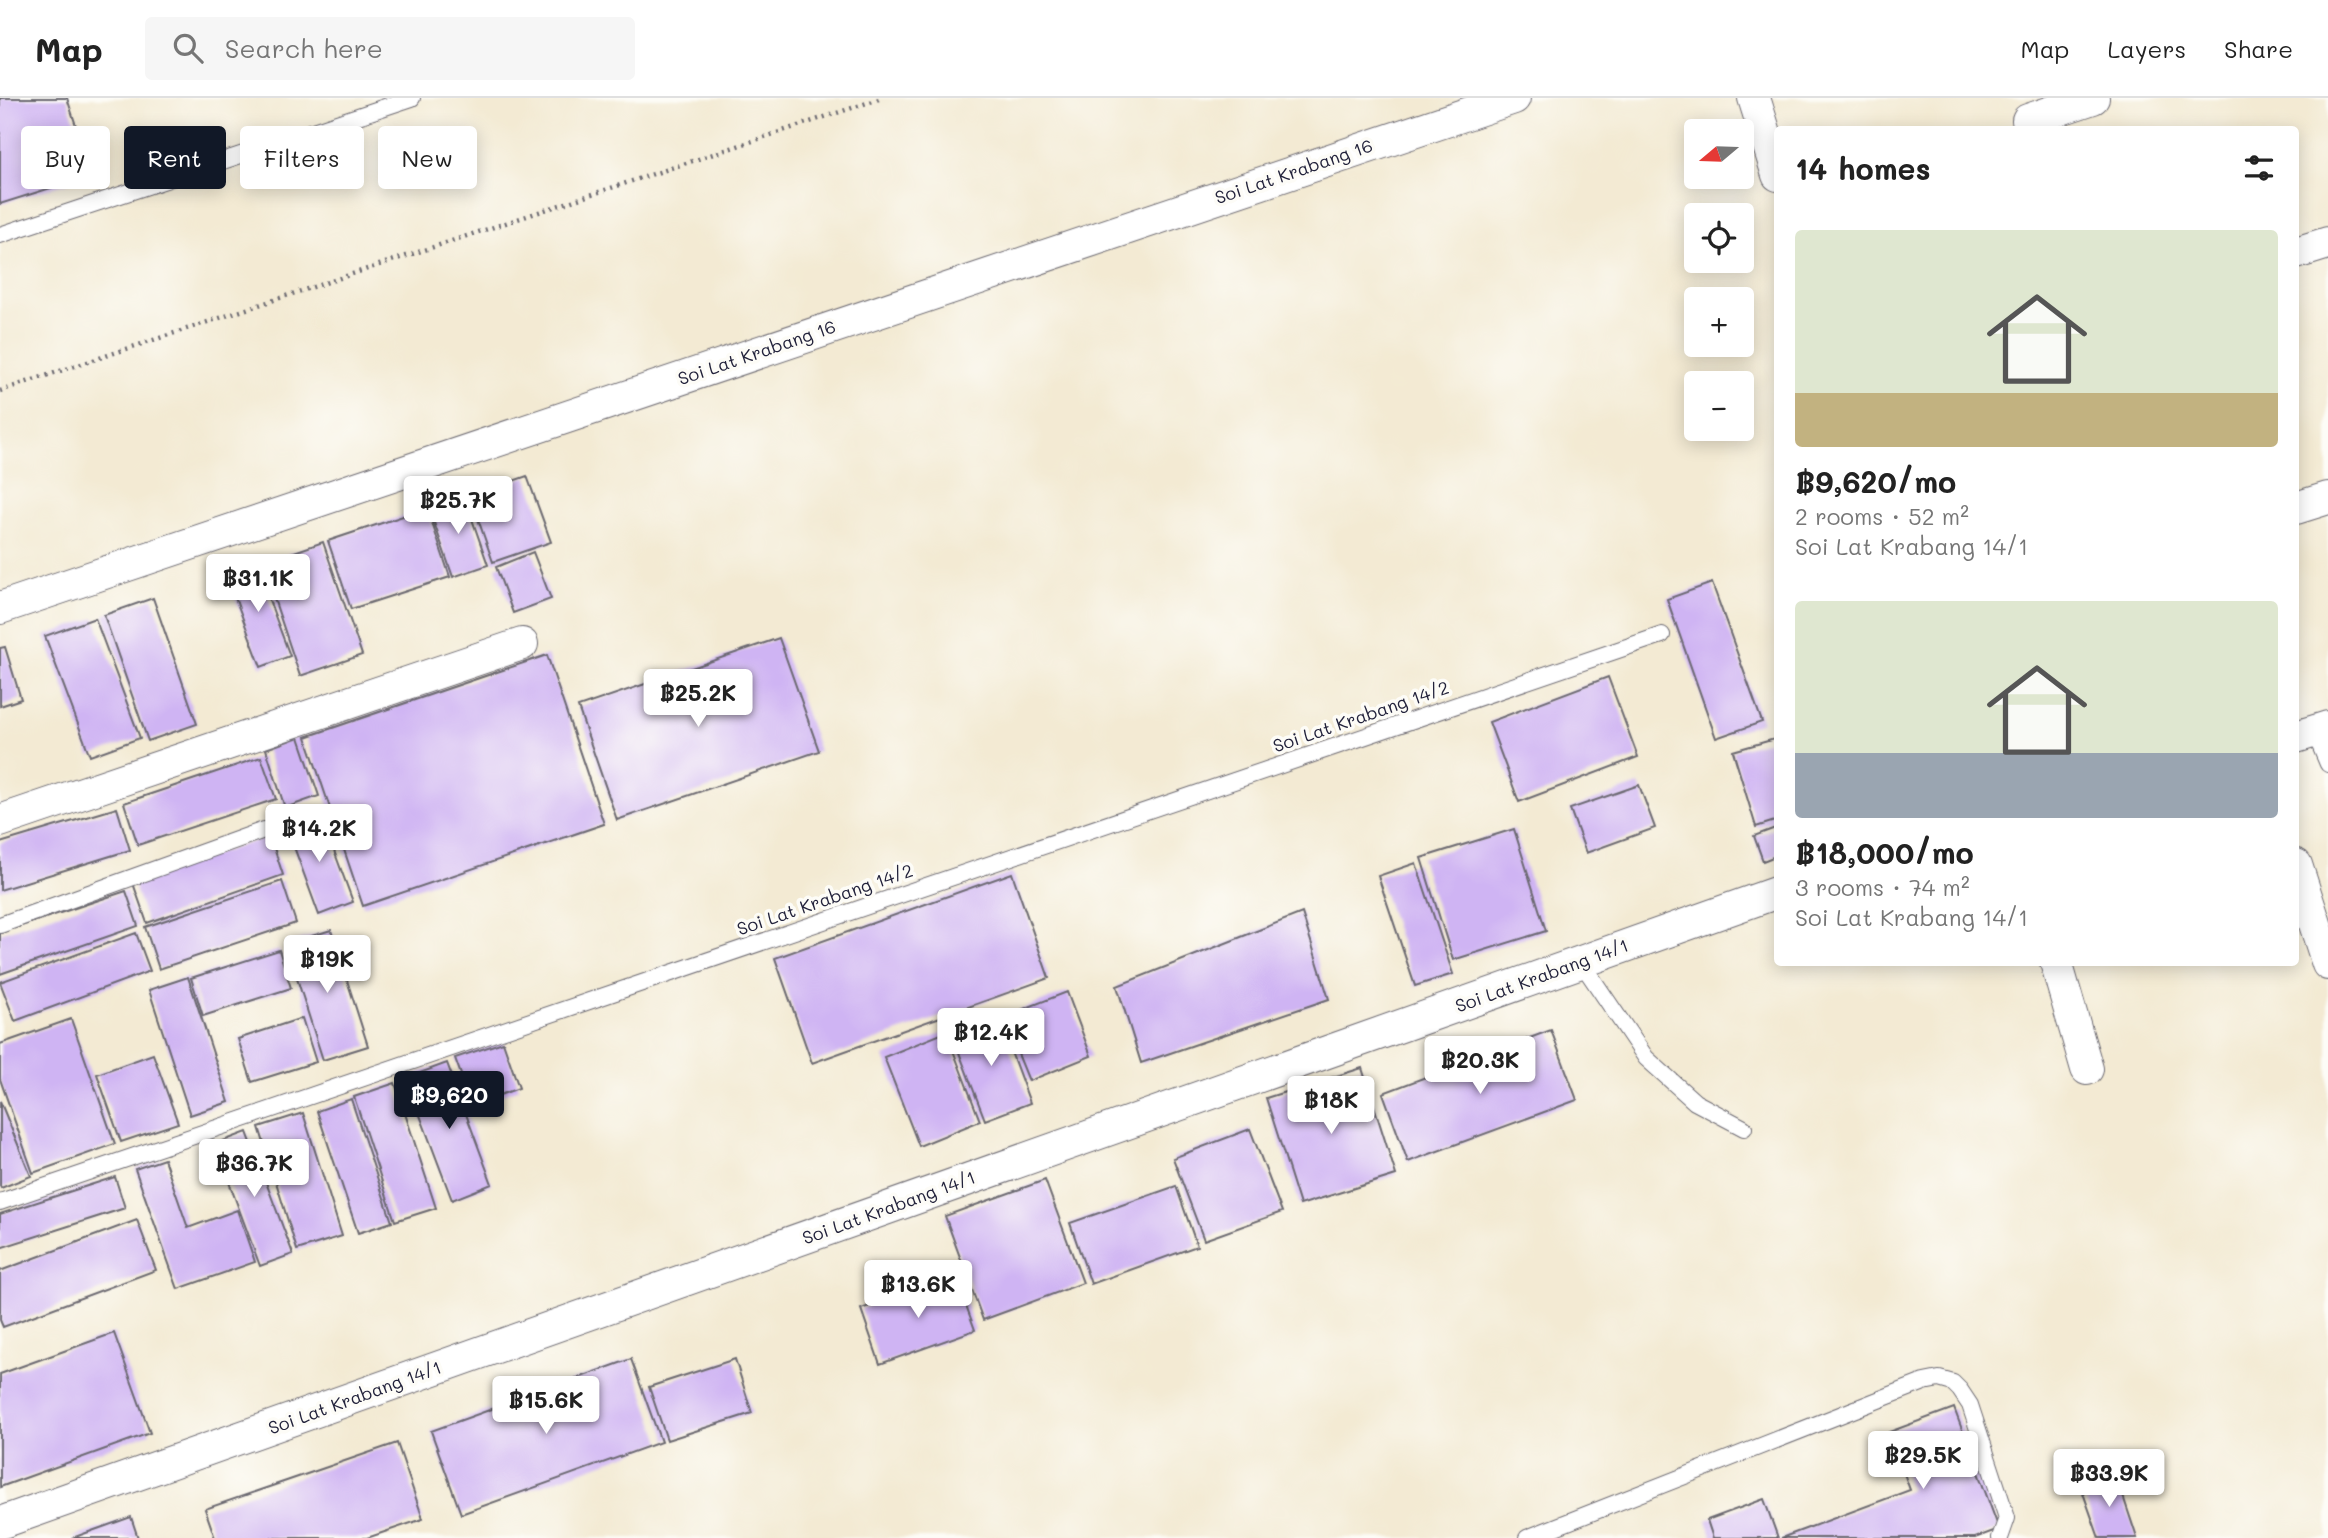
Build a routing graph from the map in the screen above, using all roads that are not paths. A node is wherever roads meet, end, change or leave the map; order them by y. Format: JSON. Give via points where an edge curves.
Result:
{"nodes":[{"id":1,"x":412,"y":98,"type":"edge"},
{"id":2,"x":1514,"y":98,"type":"edge"},
{"id":3,"x":1754,"y":98,"type":"edge"},
{"id":4,"x":2093,"y":98,"type":"edge"},
{"id":5,"x":2027,"y":116,"type":"edge"},
{"id":6,"x":1774,"y":161,"type":"edge"},
{"id":7,"x":0,"y":235,"type":"edge"},
{"id":8,"x":2328,"y":243,"type":"edge"},
{"id":9,"x":2299,"y":252,"type":"edge"},
{"id":10,"x":2328,"y":498,"type":"edge"},
{"id":11,"x":2299,"y":507,"type":"edge"},
{"id":12,"x":0,"y":608,"type":"edge"},
{"id":13,"x":1662,"y":635,"type":"dead end"},
{"id":14,"x":522,"y":644,"type":"dead end"},
{"id":15,"x":2313,"y":732,"type":"edge"},
{"id":16,"x":2328,"y":764,"type":"edge"},
{"id":17,"x":0,"y":821,"type":"edge"},
{"id":18,"x":264,"y":830,"type":"dead end"},
{"id":19,"x":2299,"y":871,"type":"edge"},
{"id":20,"x":1774,"y":893,"type":"edge"},
{"id":21,"x":2319,"y":910,"type":"edge"},
{"id":22,"x":0,"y":925,"type":"edge"},
{"id":23,"x":1581,"y":962,"type":"junction"},
{"id":24,"x":2328,"y":964,"type":"edge"},
{"id":25,"x":2057,"y":966,"type":"edge"},
{"id":26,"x":2087,"y":1069,"type":"dead end"},
{"id":27,"x":1744,"y":1128,"type":"dead end"},
{"id":28,"x":0,"y":1202,"type":"edge"},
{"id":29,"x":0,"y":1523,"type":"edge"},
{"id":30,"x":1527,"y":1538,"type":"edge"},
{"id":31,"x":2000,"y":1538,"type":"edge"}],
"edges":[{"from":1,"to":7,"type":"lane"},
{"from":2,"to":12,"type":"street","name":"Soi Lat Krabang 16"},
{"from":3,"to":6,"type":"street"},
{"from":4,"to":5,"type":"street"},
{"from":8,"to":9,"type":"street"},
{"from":10,"to":11,"type":"street"},
{"from":13,"to":28,"type":"lane","name":"Soi Lat Krabang 14/2"},
{"from":14,"to":17,"type":"street"},
{"from":15,"to":16,"type":"lane"},
{"from":18,"to":22,"type":"lane"},
{"from":19,"to":21,"type":"street"},
{"from":20,"to":23,"type":"street","name":"Soi Lat Krabang 14/1"},
{"from":21,"to":24,"type":"street"},
{"from":23,"to":27,"type":"lane","via":[[1646,1058],[1695,1102]]},
{"from":23,"to":29,"type":"street","name":"Soi Lat Krabang 14/1"},
{"from":25,"to":26,"type":"street"},
{"from":30,"to":31,"type":"lane","via":[[1939,1379],[1953,1382],[1974,1414],[2007,1518]]}]}
